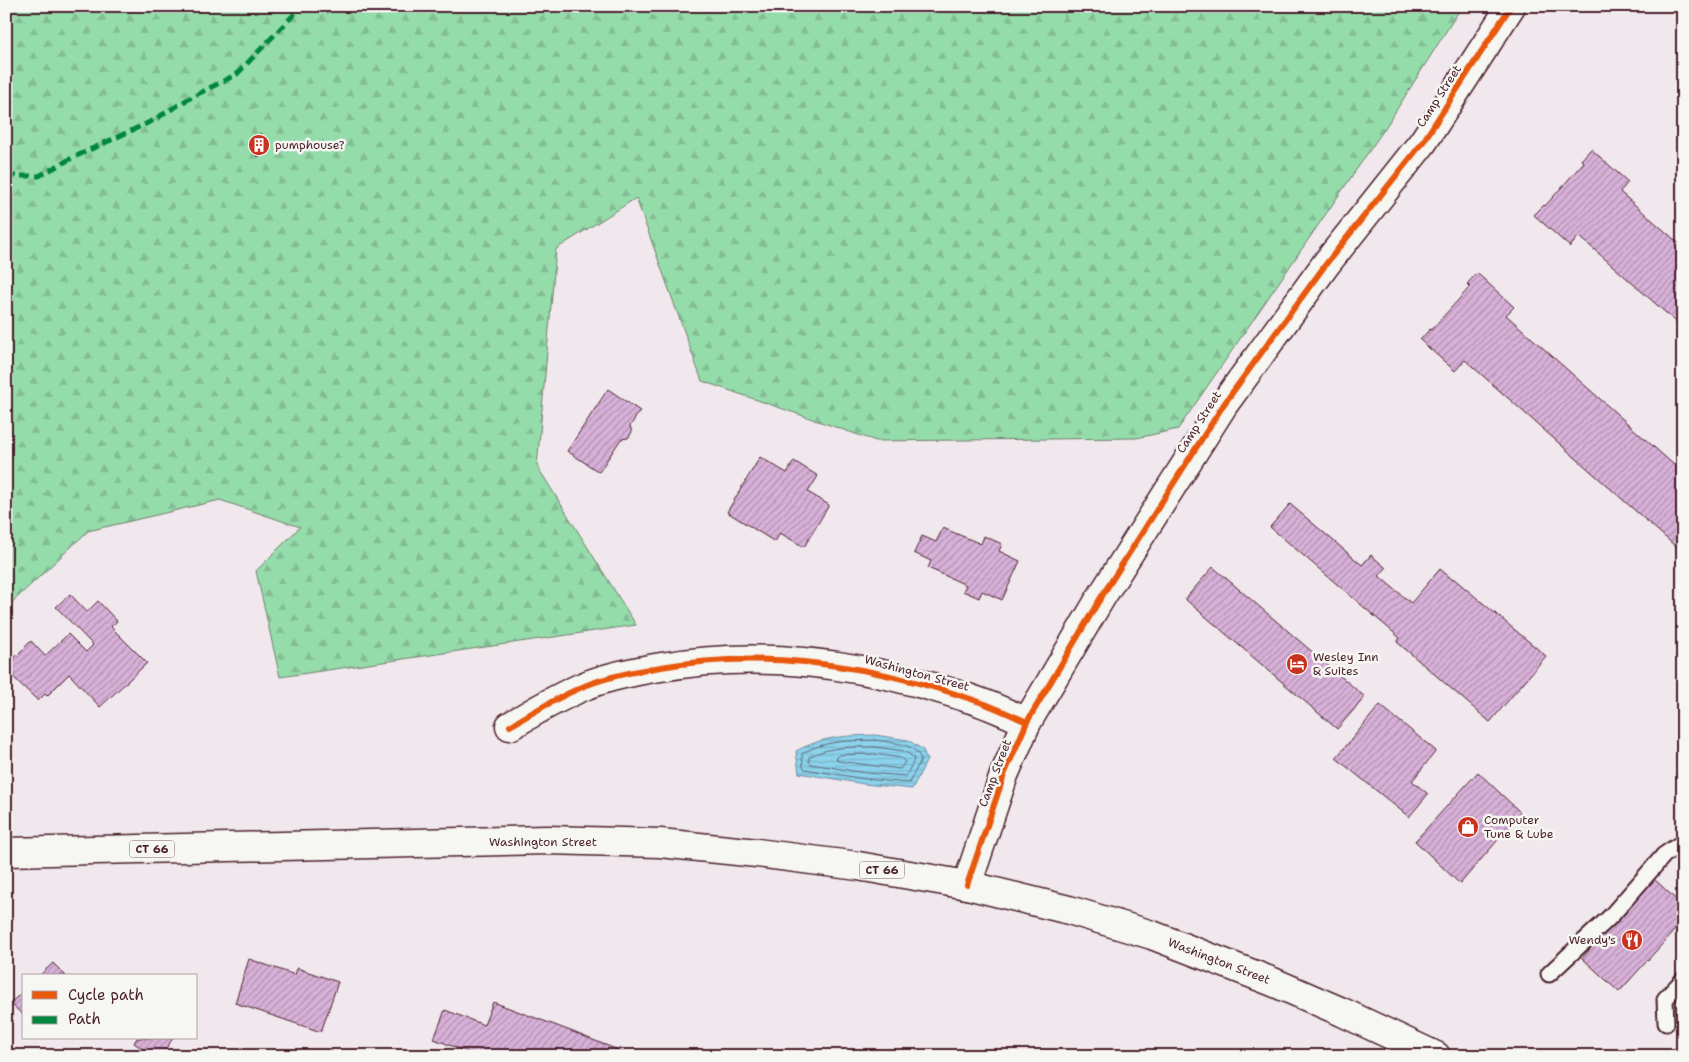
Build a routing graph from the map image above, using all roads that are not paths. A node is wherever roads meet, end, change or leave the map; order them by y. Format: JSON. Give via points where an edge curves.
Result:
{"nodes":[{"id":1,"x":1511,"y":6,"type":"edge"},
{"id":2,"x":1027,"y":722,"type":"junction"},
{"id":3,"x":510,"y":726,"type":"dead end"},
{"id":4,"x":1683,"y":842,"type":"edge"},
{"id":5,"x":6,"y":852,"type":"edge"},
{"id":6,"x":967,"y":885,"type":"junction"},
{"id":7,"x":1549,"y":974,"type":"dead end"},
{"id":8,"x":1683,"y":980,"type":"edge"},
{"id":9,"x":1666,"y":1023,"type":"dead end"},
{"id":10,"x":1436,"y":1056,"type":"edge"}],
"edges":[{"from":1,"to":2,"type":"main road","name":"Camp Street","via":[[1423,142],[1326,264],[1224,404],[1095,607]]},
{"from":2,"to":3,"type":"main road","name":"Washington Street","via":[[972,699],[854,668],[740,659],[683,663],[630,672],[588,684]]},
{"from":2,"to":6,"type":"main road","name":"Camp Street","via":[[1004,775]]},
{"from":4,"to":7,"type":"lane","via":[[1664,855],[1610,916]]},
{"from":5,"to":6,"type":"main road","name":"Washington Street","number":"CT 66","via":[[547,840],[651,843],[858,866]]},
{"from":6,"to":10,"type":"main road","name":"Washington Street","number":"CT 66","via":[[1152,935],[1274,982]]},
{"from":8,"to":9,"type":"lane","via":[[1665,1000]]}]}
